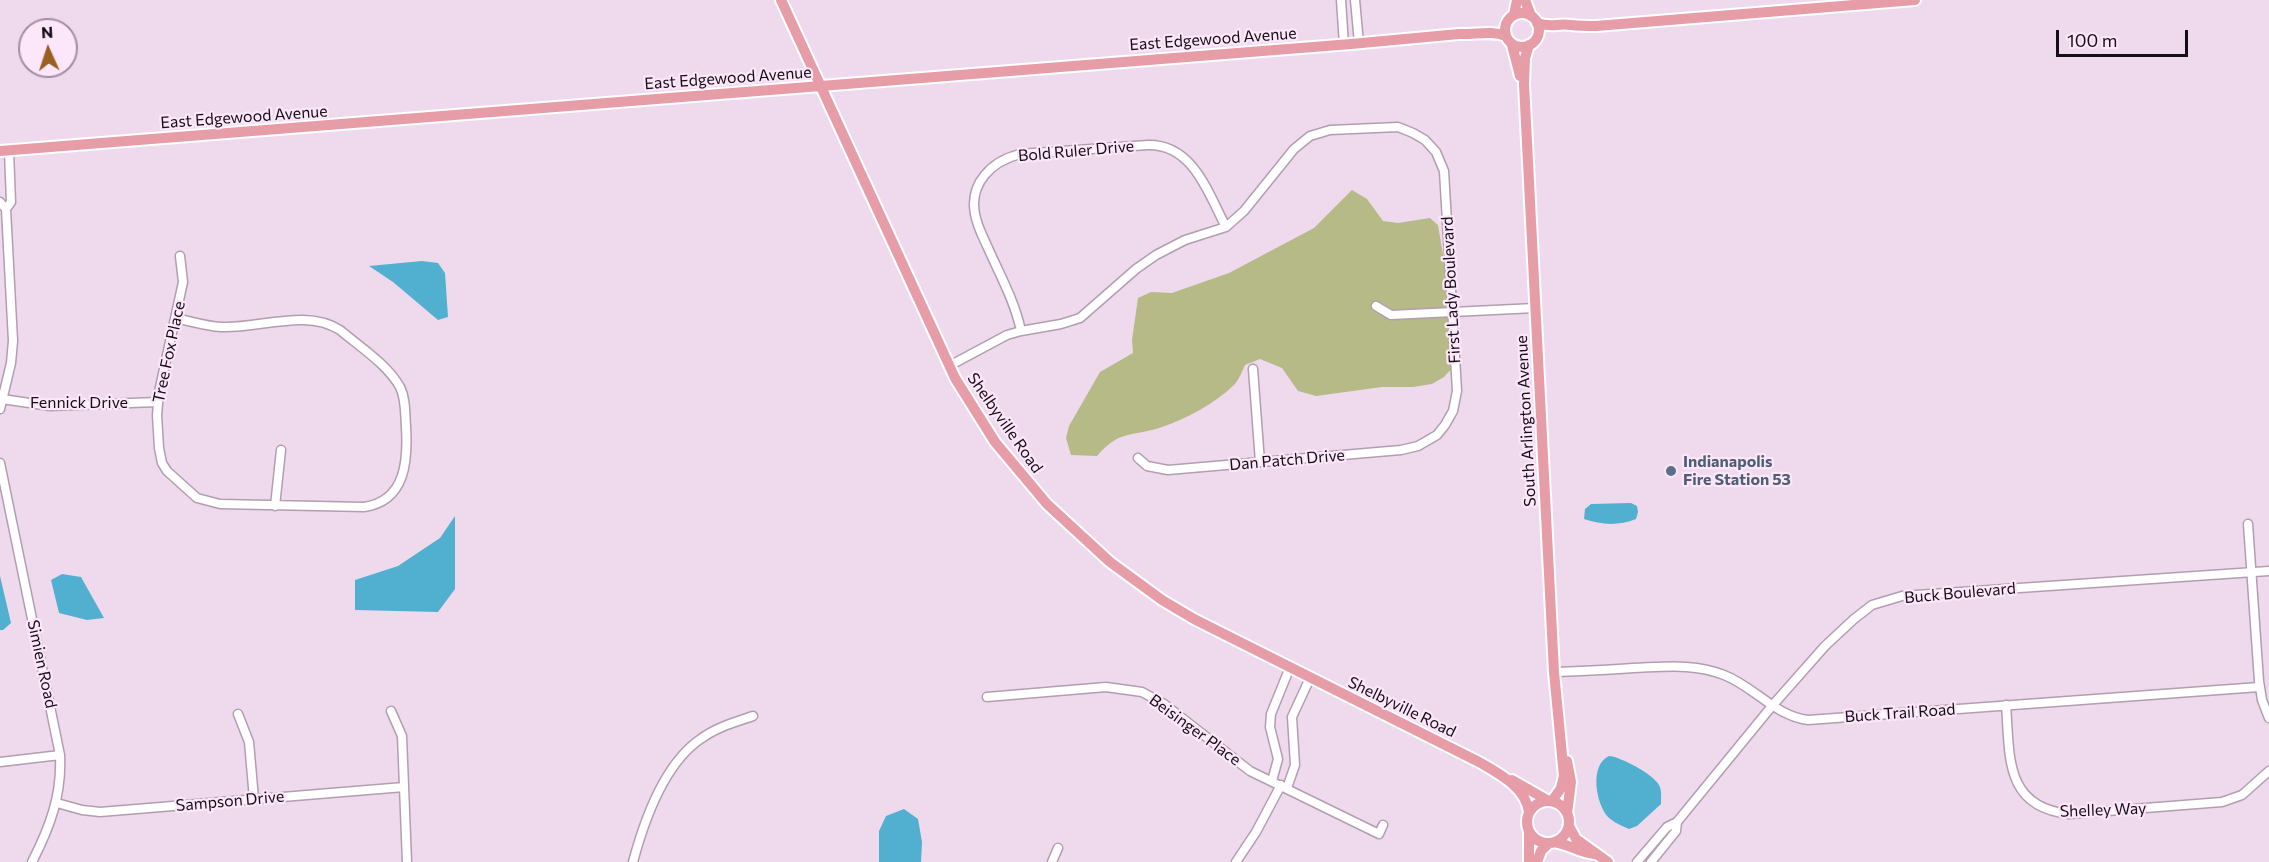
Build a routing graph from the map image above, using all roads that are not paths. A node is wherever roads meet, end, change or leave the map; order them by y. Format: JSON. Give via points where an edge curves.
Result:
{"nodes":[{"id":1,"x":782,"y":0,"type":"edge"},
{"id":2,"x":1341,"y":0,"type":"edge"},
{"id":3,"x":1355,"y":0,"type":"edge"},
{"id":4,"x":1517,"y":0,"type":"edge"},
{"id":5,"x":1525,"y":0,"type":"edge"},
{"id":6,"x":1915,"y":0,"type":"edge"},
{"id":7,"x":1511,"y":17,"type":"junction"},
{"id":8,"x":1534,"y":19,"type":"junction"},
{"id":9,"x":1579,"y":26,"type":"junction"},
{"id":10,"x":1459,"y":34,"type":"junction"},
{"id":11,"x":1509,"y":40,"type":"junction"},
{"id":12,"x":1532,"y":43,"type":"junction"},
{"id":13,"x":1359,"y":44,"type":"junction"},
{"id":14,"x":1344,"y":45,"type":"junction"},
{"id":15,"x":1524,"y":84,"type":"junction"},
{"id":16,"x":821,"y":86,"type":"junction"},
{"id":17,"x":4,"y":151,"type":"edge"},
{"id":18,"x":3,"y":205,"type":"edge"},
{"id":19,"x":1226,"y":227,"type":"junction"},
{"id":20,"x":180,"y":256,"type":"dead end"},
{"id":21,"x":1376,"y":306,"type":"dead end"},
{"id":22,"x":1535,"y":308,"type":"junction"},
{"id":23,"x":1453,"y":313,"type":"junction"},
{"id":24,"x":175,"y":318,"type":"junction"},
{"id":25,"x":1022,"y":331,"type":"junction"},
{"id":26,"x":949,"y":366,"type":"junction"},
{"id":27,"x":1253,"y":369,"type":"dead end"},
{"id":28,"x":2,"y":399,"type":"junction"},
{"id":29,"x":157,"y":402,"type":"junction"},
{"id":30,"x":0,"y":409,"type":"edge"},
{"id":31,"x":1437,"y":435,"type":"joint"},
{"id":32,"x":280,"y":450,"type":"dead end"},
{"id":33,"x":1138,"y":458,"type":"dead end"},
{"id":34,"x":1260,"y":462,"type":"junction"},
{"id":35,"x":0,"y":463,"type":"edge"},
{"id":36,"x":275,"y":506,"type":"junction"},
{"id":37,"x":2248,"y":524,"type":"dead end"},
{"id":38,"x":2251,"y":572,"type":"junction"},
{"id":39,"x":2269,"y":572,"type":"edge"},
{"id":40,"x":1290,"y":667,"type":"junction"},
{"id":41,"x":1554,"y":672,"type":"junction"},
{"id":42,"x":1310,"y":678,"type":"junction"},
{"id":43,"x":2259,"y":687,"type":"junction"},
{"id":44,"x":987,"y":698,"type":"dead end"},
{"id":45,"x":2006,"y":705,"type":"junction"},
{"id":46,"x":1773,"y":706,"type":"junction"},
{"id":47,"x":391,"y":711,"type":"dead end"},
{"id":48,"x":238,"y":714,"type":"dead end"},
{"id":49,"x":753,"y":716,"type":"dead end"},
{"id":50,"x":2269,"y":718,"type":"edge"},
{"id":51,"x":60,"y":755,"type":"junction"},
{"id":52,"x":1563,"y":756,"type":"junction"},
{"id":53,"x":0,"y":762,"type":"edge"},
{"id":54,"x":2269,"y":771,"type":"edge"},
{"id":55,"x":1503,"y":777,"type":"junction"},
{"id":56,"x":1280,"y":784,"type":"junction"},
{"id":57,"x":404,"y":787,"type":"junction"},
{"id":58,"x":254,"y":799,"type":"junction"},
{"id":59,"x":1550,"y":801,"type":"junction"},
{"id":60,"x":57,"y":803,"type":"junction"},
{"id":61,"x":1529,"y":812,"type":"junction"},
{"id":62,"x":1567,"y":813,"type":"junction"},
{"id":63,"x":1677,"y":822,"type":"junction"},
{"id":64,"x":1383,"y":825,"type":"dead end"},
{"id":65,"x":1569,"y":826,"type":"junction"},
{"id":66,"x":1529,"y":830,"type":"junction"},
{"id":67,"x":1551,"y":842,"type":"junction"},
{"id":68,"x":1058,"y":848,"type":"dead end"},
{"id":69,"x":1594,"y":854,"type":"junction"},
{"id":70,"x":32,"y":862,"type":"edge"},
{"id":71,"x":407,"y":862,"type":"edge"},
{"id":72,"x":633,"y":862,"type":"edge"},
{"id":73,"x":1052,"y":862,"type":"edge"},
{"id":74,"x":1236,"y":862,"type":"edge"},
{"id":75,"x":1529,"y":862,"type":"edge"},
{"id":76,"x":1537,"y":862,"type":"edge"},
{"id":77,"x":1608,"y":862,"type":"edge"},
{"id":78,"x":1637,"y":862,"type":"edge"},
{"id":79,"x":1651,"y":862,"type":"edge"}],
"edges":[{"from":1,"to":16,"type":"main road","name":"Shelbyville Road"},
{"from":2,"to":14,"type":"street"},
{"from":3,"to":13,"type":"street"},
{"from":4,"to":7,"type":"main road"},
{"from":5,"to":8,"type":"main road"},
{"from":6,"to":9,"type":"main road"},
{"from":7,"to":8,"type":"main road","via":[[1522,14]]},
{"from":7,"to":10,"type":"main road"},
{"from":7,"to":11,"type":"main road","via":[[1505,27]]},
{"from":8,"to":9,"type":"main road","via":[[1551,27]]},
{"from":8,"to":12,"type":"main road","via":[[1538,31]]},
{"from":9,"to":12,"type":"main road"},
{"from":10,"to":11,"type":"main road","via":[[1492,33]]},
{"from":10,"to":13,"type":"main road","name":"East Edgewood Avenue"},
{"from":11,"to":12,"type":"main road","via":[[1521,47]]},
{"from":11,"to":15,"type":"main road","name":"South Arlington Avenue"},
{"from":12,"to":15,"type":"main road","name":"South Arlington Avenue","via":[[1525,58]]},
{"from":13,"to":14,"type":"main road","name":"East Edgewood Avenue"},
{"from":14,"to":16,"type":"main road","name":"East Edgewood Avenue"},
{"from":15,"to":22,"type":"main road","name":"South Arlington Avenue"},
{"from":16,"to":17,"type":"main road","name":"East Edgewood Avenue"},
{"from":16,"to":26,"type":"main road","name":"Shelbyville Road"},
{"from":17,"to":18,"type":"street","via":[[11,201]]},
{"from":18,"to":28,"type":"street","via":[[13,341]]},
{"from":19,"to":23,"type":"street","name":"First Lady Boulevard","via":[[1244,212],[1294,149],[1310,136],[1330,130],[1390,126],[1413,133],[1428,143],[1442,163],[1446,180]]},
{"from":19,"to":25,"type":"street","via":[[1156,255],[1080,318]]},
{"from":19,"to":25,"type":"street","name":"Bold Ruler Drive","via":[[1194,168],[1186,158],[1168,148],[1148,145],[1012,156],[1000,161],[982,177],[974,209]]},
{"from":20,"to":24,"type":"street","name":"Tree Fox Place","via":[[183,282]]},
{"from":21,"to":23,"type":"street","via":[[1391,315]]},
{"from":22,"to":23,"type":"street"},
{"from":22,"to":41,"type":"main road","name":"South Arlington Avenue"},
{"from":23,"to":31,"type":"street","name":"First Lady Boulevard","via":[[1456,399],[1450,419]]},
{"from":24,"to":29,"type":"street","name":"Tree Fox Place"},
{"from":24,"to":36,"type":"street","name":"Tree Fox Place","via":[[222,327],[305,320],[333,325],[390,373],[399,386],[405,402],[407,455],[395,489],[382,501],[364,507]]},
{"from":25,"to":26,"type":"street"},
{"from":26,"to":40,"type":"main road","name":"Shelbyville Road","via":[[1005,455],[1081,537],[1162,600]]},
{"from":27,"to":34,"type":"street"},
{"from":28,"to":29,"type":"street","name":"Fennick Drive","via":[[50,406]]},
{"from":28,"to":30,"type":"street"},
{"from":29,"to":36,"type":"street","name":"Tree Fox Place","via":[[162,463],[186,489],[197,498],[220,504]]},
{"from":31,"to":34,"type":"street","name":"Dan Patch Drive","via":[[1401,450]]},
{"from":32,"to":36,"type":"street"},
{"from":33,"to":34,"type":"street","name":"Dan Patch Drive","via":[[1160,470]]},
{"from":35,"to":51,"type":"street","name":"Simien Road"},
{"from":37,"to":38,"type":"street"},
{"from":38,"to":39,"type":"street","name":"Buck Boulevard"},
{"from":38,"to":43,"type":"street"},
{"from":38,"to":46,"type":"street","name":"Buck Boulevard","via":[[1902,596],[1872,605],[1854,618]]},
{"from":40,"to":42,"type":"main road","name":"Shelbyville Road"},
{"from":40,"to":56,"type":"street","via":[[1271,714]]},
{"from":41,"to":46,"type":"street","name":"Buck Trail Road","via":[[1692,667],[1735,680]]},
{"from":41,"to":52,"type":"main road","name":"South Arlington Avenue"},
{"from":42,"to":55,"type":"main road","name":"Shelbyville Road"},
{"from":42,"to":56,"type":"street","via":[[1292,717],[1295,765]]},
{"from":43,"to":45,"type":"street","name":"Buck Trail Road"},
{"from":43,"to":50,"type":"street"},
{"from":44,"to":56,"type":"street","name":"Beisinger Place","via":[[1106,687],[1142,692],[1164,704],[1250,771]]},
{"from":45,"to":46,"type":"street","name":"Buck Trail Road","via":[[1808,720],[1787,715]]},
{"from":45,"to":54,"type":"street","name":"Shelley Way","via":[[2015,779],[2033,803],[2055,812],[2222,802],[2242,795]]},
{"from":46,"to":63,"type":"street","name":"Buck Boulevard"},
{"from":47,"to":57,"type":"street","via":[[402,736]]},
{"from":48,"to":58,"type":"street","via":[[249,742]]},
{"from":49,"to":72,"type":"street","via":[[703,737],[681,756],[656,798]]},
{"from":51,"to":53,"type":"street"},
{"from":51,"to":60,"type":"street","name":"Simien Road"},
{"from":52,"to":59,"type":"main road","name":"South Arlington Avenue","via":[[1563,783]]},
{"from":52,"to":62,"type":"main road","name":"South Arlington Avenue","via":[[1571,777]]},
{"from":55,"to":59,"type":"main road"},
{"from":55,"to":61,"type":"main road","via":[[1526,798]]},
{"from":56,"to":64,"type":"street","name":"Beisinger Place","via":[[1378,834]]},
{"from":56,"to":74,"type":"street"},
{"from":57,"to":58,"type":"street","name":"Sampson Drive"},
{"from":57,"to":71,"type":"street"},
{"from":58,"to":60,"type":"street","name":"Sampson Drive","via":[[100,812]]},
{"from":59,"to":61,"type":"main road","via":[[1536,804]]},
{"from":59,"to":62,"type":"main road"},
{"from":60,"to":70,"type":"street","name":"Simien Road"},
{"from":61,"to":66,"type":"main road"},
{"from":62,"to":65,"type":"main road"},
{"from":63,"to":78,"type":"street","name":"Buck Boulevard","via":[[1667,827]]},
{"from":63,"to":79,"type":"street","name":"Buck Boulevard","via":[[1676,831]]},
{"from":65,"to":67,"type":"main road","via":[[1563,836]]},
{"from":65,"to":69,"type":"main road"},
{"from":66,"to":67,"type":"main road","via":[[1538,840]]},
{"from":66,"to":75,"type":"main road"},
{"from":67,"to":69,"type":"main road"},
{"from":67,"to":76,"type":"main road","via":[[1541,851]]},
{"from":68,"to":73,"type":"street"},
{"from":69,"to":77,"type":"main road"}]}
